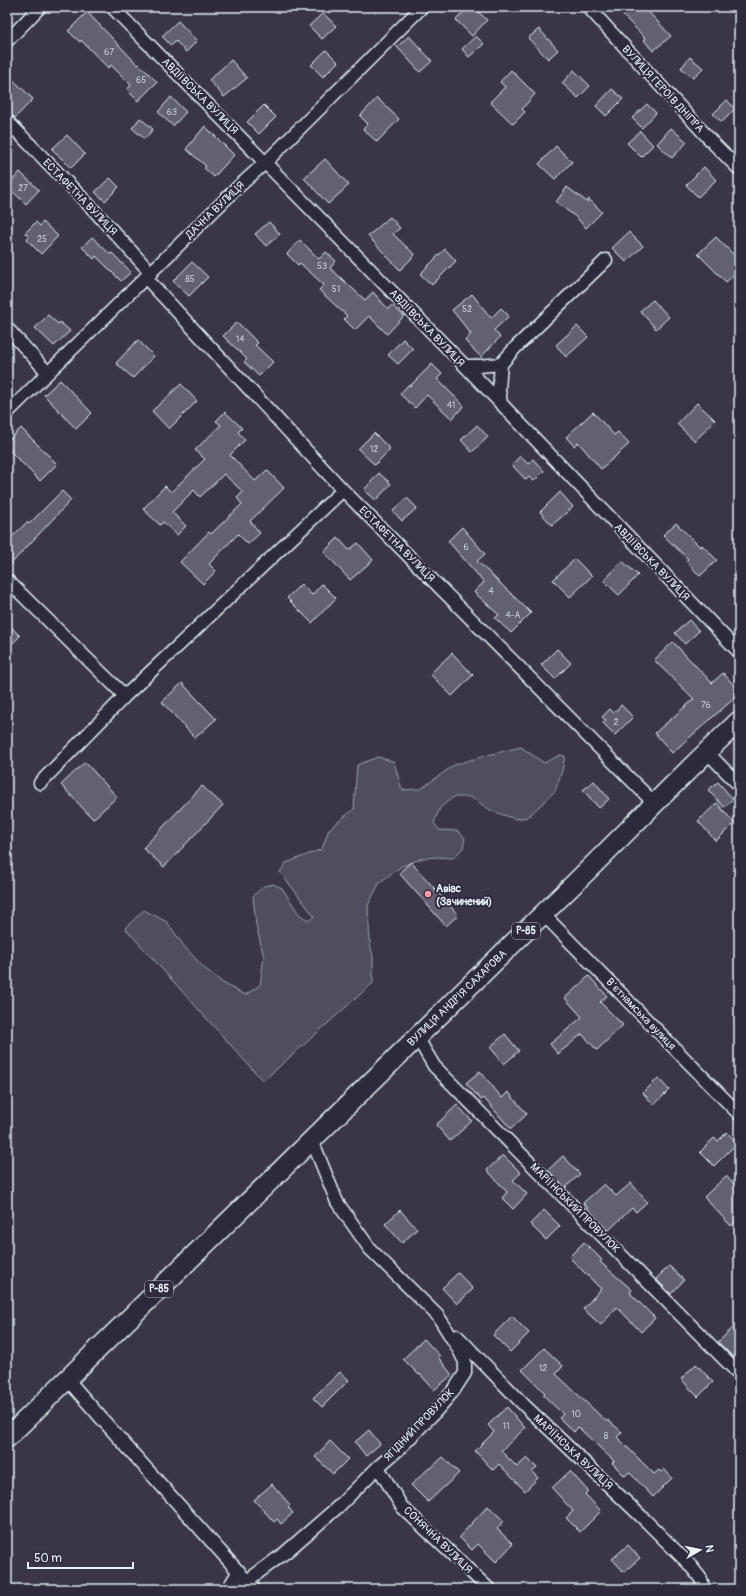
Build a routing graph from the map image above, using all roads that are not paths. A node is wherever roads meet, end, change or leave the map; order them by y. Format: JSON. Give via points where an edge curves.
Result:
{"nodes":[{"id":1,"x":40,"y":7,"type":"edge"},
{"id":2,"x":112,"y":7,"type":"edge"},
{"id":3,"x":422,"y":7,"type":"edge"},
{"id":4,"x":588,"y":7,"type":"edge"},
{"id":5,"x":7,"y":41,"type":"edge"},
{"id":6,"x":7,"y":121,"type":"edge"},
{"id":7,"x":266,"y":162,"type":"junction"},
{"id":8,"x":739,"y":169,"type":"edge"},
{"id":9,"x":606,"y":260,"type":"dead end"},
{"id":10,"x":149,"y":276,"type":"junction"},
{"id":11,"x":7,"y":328,"type":"edge"},
{"id":12,"x":501,"y":364,"type":"junction"},
{"id":13,"x":465,"y":366,"type":"junction"},
{"id":14,"x":48,"y":373,"type":"junction"},
{"id":15,"x":501,"y":404,"type":"junction"},
{"id":16,"x":7,"y":413,"type":"edge"},
{"id":17,"x":344,"y":490,"type":"junction"},
{"id":18,"x":7,"y":580,"type":"edge"},
{"id":19,"x":739,"y":652,"type":"edge"},
{"id":20,"x":126,"y":696,"type":"junction"},
{"id":21,"x":739,"y":721,"type":"edge"},
{"id":22,"x":706,"y":751,"type":"junction"},
{"id":23,"x":40,"y":784,"type":"dead end"},
{"id":24,"x":739,"y":785,"type":"edge"},
{"id":25,"x":654,"y":803,"type":"junction"},
{"id":26,"x":543,"y":914,"type":"junction"},
{"id":27,"x":416,"y":1037,"type":"junction"},
{"id":28,"x":739,"y":1114,"type":"edge"},
{"id":29,"x":312,"y":1140,"type":"junction"},
{"id":30,"x":438,"y":1316,"type":"junction"},
{"id":31,"x":739,"y":1374,"type":"edge"},
{"id":32,"x":68,"y":1379,"type":"junction"},
{"id":33,"x":7,"y":1438,"type":"edge"},
{"id":34,"x":378,"y":1467,"type":"junction"},
{"id":35,"x":239,"y":1571,"type":"junction"},
{"id":36,"x":251,"y":1585,"type":"edge"},
{"id":37,"x":228,"y":1589,"type":"edge"},
{"id":38,"x":489,"y":1589,"type":"edge"},
{"id":39,"x":702,"y":1589,"type":"edge"}],
"edges":[{"from":1,"to":5,"type":"street"},
{"from":2,"to":7,"type":"street","name":"АВДІЇВСЬКА ВУЛИЦЯ"},
{"from":3,"to":7,"type":"street","name":"ДАЧНА ВУЛИЦЯ"},
{"from":4,"to":8,"type":"street","name":"ВУЛИЦЯ ГЕРОЇВ ДНІПРА"},
{"from":6,"to":10,"type":"street","name":"ЕСТАФЕТНА ВУЛИЦЯ","via":[[91,207]]},
{"from":7,"to":10,"type":"street","name":"ДАЧНА ВУЛИЦЯ"},
{"from":7,"to":13,"type":"street","name":"АВДІЇВСЬКА ВУЛИЦЯ"},
{"from":9,"to":12,"type":"street"},
{"from":10,"to":14,"type":"street","name":"ДАЧНА ВУЛИЦЯ"},
{"from":10,"to":17,"type":"street","name":"ЕСТАФЕТНА ВУЛИЦЯ"},
{"from":11,"to":14,"type":"street"},
{"from":12,"to":13,"type":"street"},
{"from":12,"to":15,"type":"street"},
{"from":13,"to":15,"type":"street","name":"АВДІЇВСЬКА ВУЛИЦЯ"},
{"from":14,"to":16,"type":"street","name":"ДАЧНА ВУЛИЦЯ"},
{"from":15,"to":19,"type":"street","name":"АВДІЇВСЬКА ВУЛИЦЯ"},
{"from":17,"to":20,"type":"street"},
{"from":17,"to":25,"type":"street","name":"ЕСТАФЕТНА ВУЛИЦЯ"},
{"from":18,"to":20,"type":"street"},
{"from":20,"to":23,"type":"street"},
{"from":21,"to":22,"type":"main road","name":"ВУЛИЦЯ АНДРІЯ САХАРОВА","number":"Р-85"},
{"from":22,"to":24,"type":"street"},
{"from":22,"to":25,"type":"main road","name":"ВУЛИЦЯ АНДРІЯ САХАРОВА","number":"Р-85"},
{"from":25,"to":26,"type":"main road","name":"ВУЛИЦЯ АНДРІЯ САХАРОВА","number":"Р-85"},
{"from":26,"to":27,"type":"main road","name":"ВУЛИЦЯ АНДРІЯ САХАРОВА","number":"Р-85"},
{"from":26,"to":28,"type":"street","name":"Вʼєтнамська вулиця"},
{"from":27,"to":29,"type":"main road","name":"ВУЛИЦЯ АНДРІЯ САХАРОВА","number":"Р-85"},
{"from":27,"to":31,"type":"street","name":"МАРІЇНСЬКИЙ ПРОВУЛОК","via":[[434,1066]]},
{"from":29,"to":30,"type":"street","name":"ЯГІДНИЙ ПРОВУЛОК","via":[[337,1202],[366,1243]]},
{"from":29,"to":32,"type":"main road","number":"Р-85"},
{"from":30,"to":34,"type":"street","name":"ЯГІДНИЙ ПРОВУЛОК","via":[[465,1362],[465,1373],[435,1412]]},
{"from":30,"to":39,"type":"street","name":"МАРІЇНСЬКА ВУЛИЦЯ","via":[[524,1405],[688,1564],[701,1579]]},
{"from":32,"to":33,"type":"main road","number":"Р-85"},
{"from":32,"to":35,"type":"street"},
{"from":34,"to":36,"type":"street","name":"ЯГІДНИЙ ПРОВУЛОК","via":[[340,1506]]},
{"from":34,"to":38,"type":"street","name":"СОНЯЧНА ВУЛИЦЯ","via":[[402,1508]]},
{"from":35,"to":36,"type":"street"},
{"from":35,"to":37,"type":"street"}]}
